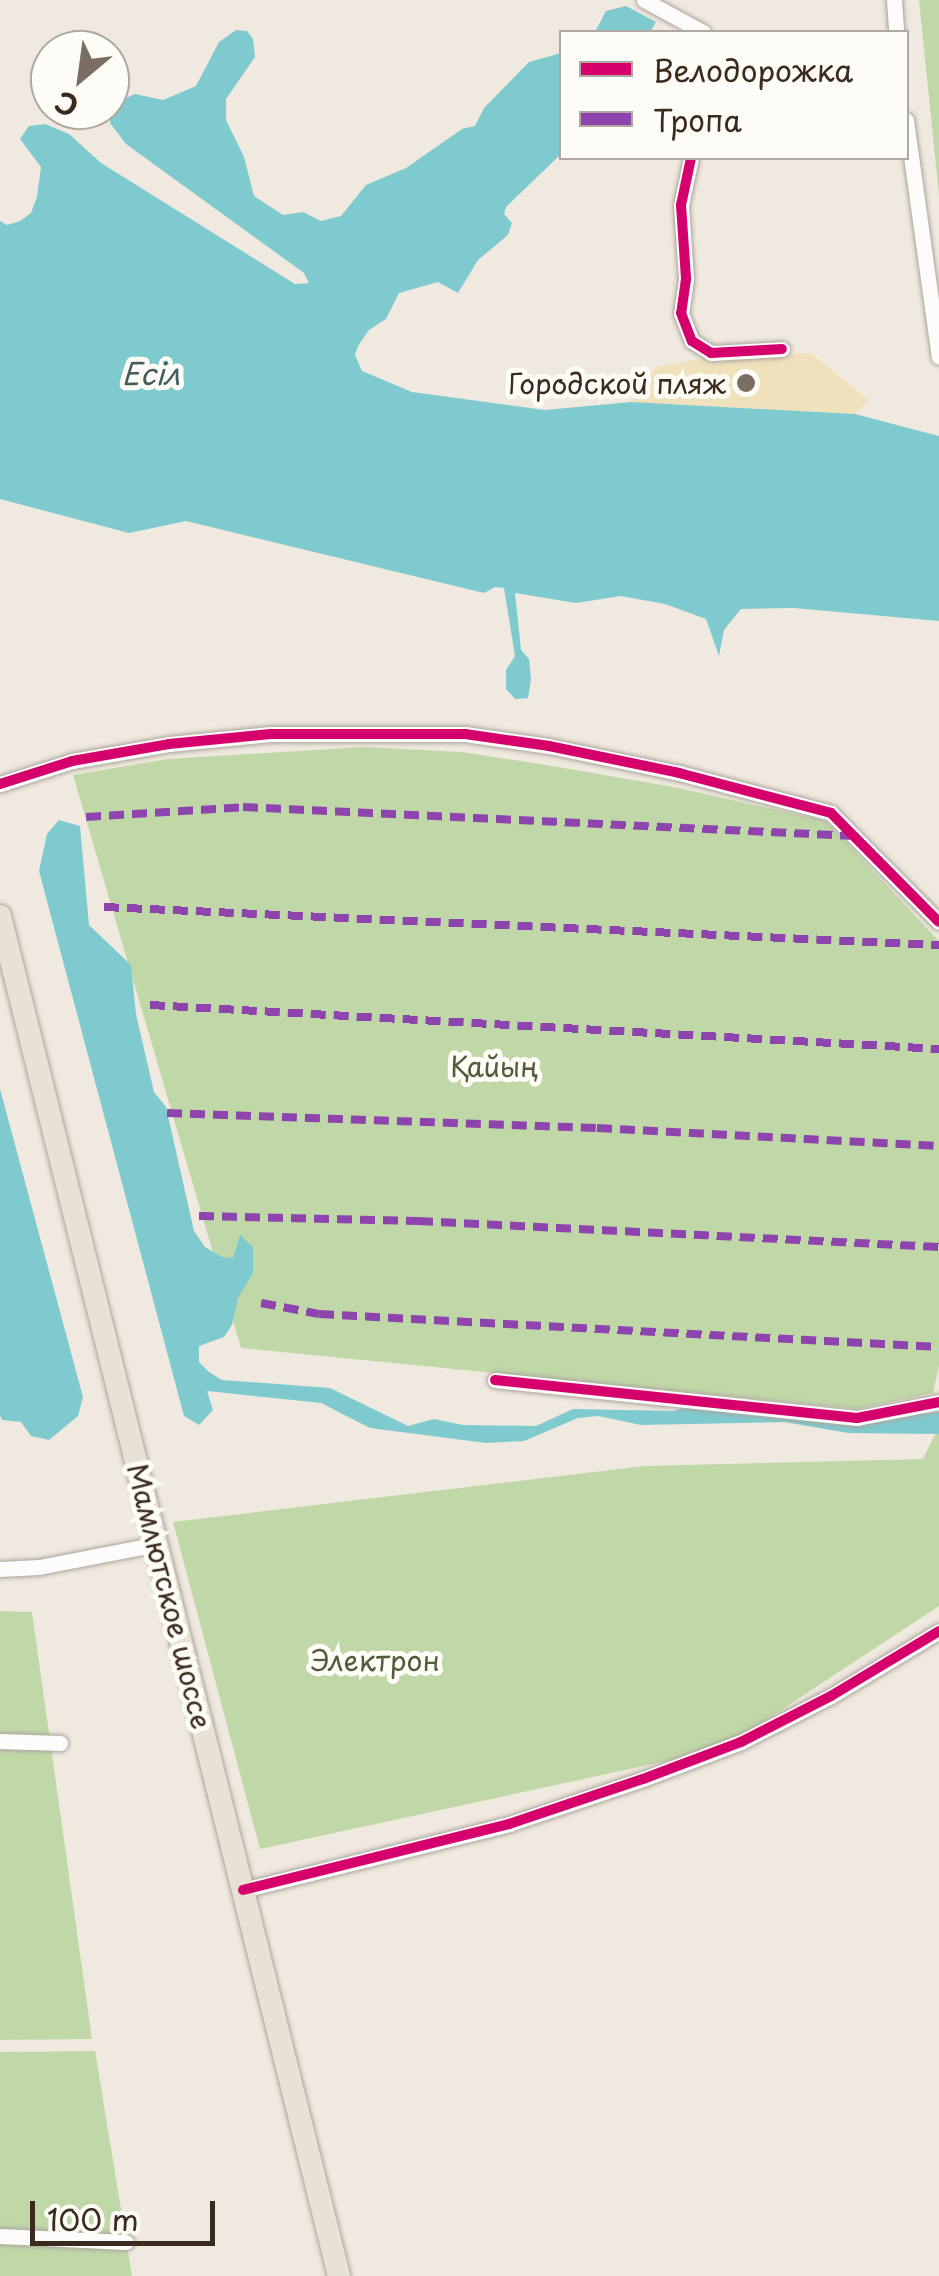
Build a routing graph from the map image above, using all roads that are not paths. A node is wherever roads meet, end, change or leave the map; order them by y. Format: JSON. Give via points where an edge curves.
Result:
{"nodes":[{"id":1,"x":644,"y":0,"type":"edge"},
{"id":2,"x":894,"y":0,"type":"edge"},
{"id":3,"x":700,"y":30,"type":"edge"},
{"id":4,"x":896,"y":30,"type":"edge"},
{"id":5,"x":909,"y":142,"type":"edge"},
{"id":6,"x":691,"y":160,"type":"edge"},
{"id":7,"x":782,"y":349,"type":"dead end"},
{"id":8,"x":939,"y":357,"type":"edge"},
{"id":9,"x":0,"y":784,"type":"edge"},
{"id":10,"x":0,"y":916,"type":"edge"},
{"id":11,"x":939,"y":922,"type":"edge"},
{"id":12,"x":496,"y":1380,"type":"dead end"},
{"id":13,"x":939,"y":1402,"type":"edge"},
{"id":14,"x":158,"y":1544,"type":"junction"},
{"id":15,"x":0,"y":1569,"type":"edge"},
{"id":16,"x":939,"y":1631,"type":"edge"},
{"id":17,"x":0,"y":1742,"type":"edge"},
{"id":18,"x":60,"y":1743,"type":"dead end"},
{"id":19,"x":243,"y":1890,"type":"junction"},
{"id":20,"x":0,"y":2236,"type":"edge"},
{"id":21,"x":126,"y":2242,"type":"dead end"},
{"id":22,"x":340,"y":2276,"type":"edge"}],
"edges":[{"from":1,"to":3,"type":"street"},
{"from":2,"to":4,"type":"street"},
{"from":5,"to":8,"type":"street"},
{"from":6,"to":7,"type":"street","via":[[681,205],[681,313],[692,341],[712,353]]},
{"from":9,"to":11,"type":"street","via":[[72,761],[169,744],[271,734],[465,734],[680,773],[831,813]]},
{"from":10,"to":14,"type":"highway","name":"Мамлютское шоссе"},
{"from":12,"to":13,"type":"street","via":[[857,1418]]},
{"from":14,"to":15,"type":"street","via":[[39,1568]]},
{"from":14,"to":19,"type":"highway","name":"Мамлютское шоссе"},
{"from":16,"to":19,"type":"street","via":[[831,1696],[659,1773],[509,1824]]},
{"from":17,"to":18,"type":"street"},
{"from":19,"to":22,"type":"highway","name":"Мамлютское шоссе"},
{"from":20,"to":21,"type":"street"}]}
